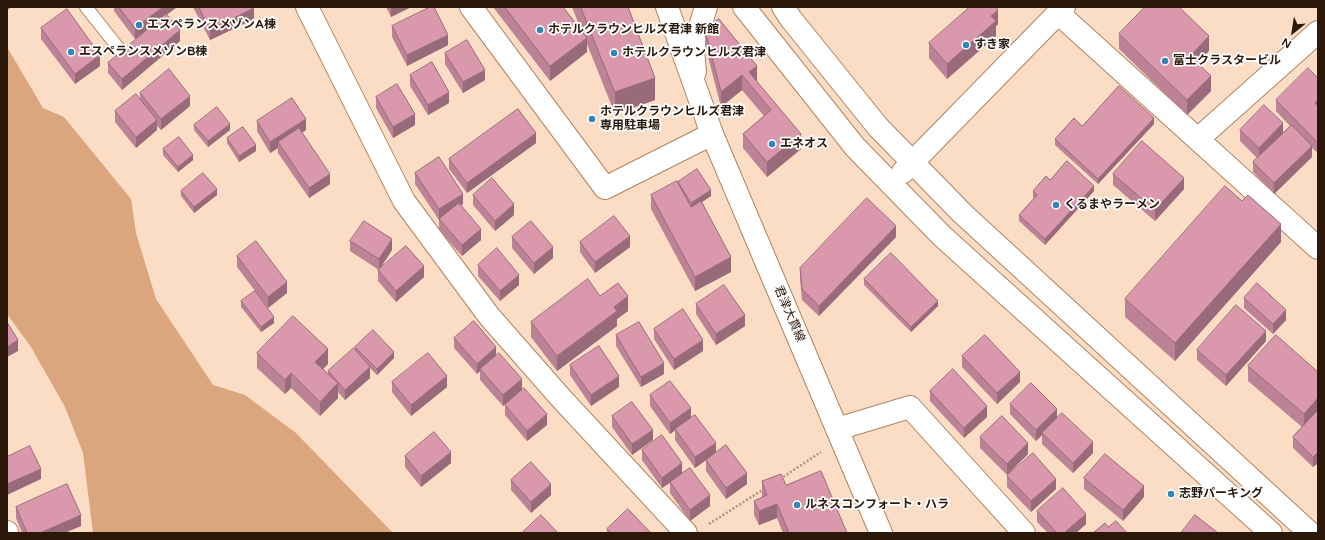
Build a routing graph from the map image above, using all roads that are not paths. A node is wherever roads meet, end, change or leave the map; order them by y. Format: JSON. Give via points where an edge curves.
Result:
{"nodes":[{"id":1,"x":86,"y":7,"type":"edge"},
{"id":2,"x":307,"y":7,"type":"edge"},
{"id":3,"x":471,"y":7,"type":"edge"},
{"id":4,"x":666,"y":7,"type":"edge"},
{"id":5,"x":706,"y":7,"type":"edge"},
{"id":6,"x":744,"y":7,"type":"edge"},
{"id":7,"x":783,"y":7,"type":"edge"},
{"id":8,"x":1058,"y":9,"type":"edge"},
{"id":9,"x":1318,"y":32,"type":"edge"},
{"id":10,"x":120,"y":50,"type":"dead end"},
{"id":11,"x":697,"y":95,"type":"junction"},
{"id":12,"x":712,"y":134,"type":"junction"},
{"id":13,"x":1198,"y":139,"type":"junction"},
{"id":14,"x":913,"y":162,"type":"junction"},
{"id":15,"x":890,"y":183,"type":"junction"},
{"id":16,"x":1318,"y":248,"type":"edge"},
{"id":17,"x":839,"y":434,"type":"junction"},
{"id":18,"x":695,"y":530,"type":"edge"},
{"id":19,"x":881,"y":533,"type":"edge"},
{"id":20,"x":1024,"y":533,"type":"edge"},
{"id":21,"x":1271,"y":533,"type":"edge"},
{"id":22,"x":1310,"y":533,"type":"edge"}],
"edges":[{"from":1,"to":10,"type":"lane"},
{"from":2,"to":18,"type":"street","via":[[404,201],[489,316],[560,398]]},
{"from":3,"to":12,"type":"street","via":[[605,188]]},
{"from":4,"to":11,"type":"street","name":"君津大貫線"},
{"from":5,"to":11,"type":"street","name":"君津大貫線","via":[[693,49]]},
{"from":6,"to":15,"type":"street","via":[[855,147]]},
{"from":7,"to":14,"type":"street","via":[[878,126]]},
{"from":8,"to":13,"type":"street"},
{"from":8,"to":14,"type":"street"},
{"from":9,"to":13,"type":"street"},
{"from":11,"to":12,"type":"street","name":"君津大貫線"},
{"from":12,"to":17,"type":"street","name":"君津大貫線"},
{"from":13,"to":16,"type":"street"},
{"from":14,"to":15,"type":"street"},
{"from":14,"to":22,"type":"street","via":[[962,213]]},
{"from":15,"to":21,"type":"street","via":[[942,236]]},
{"from":17,"to":19,"type":"street","name":"君津大貫線"},
{"from":17,"to":20,"type":"street","via":[[910,407]]}]}
